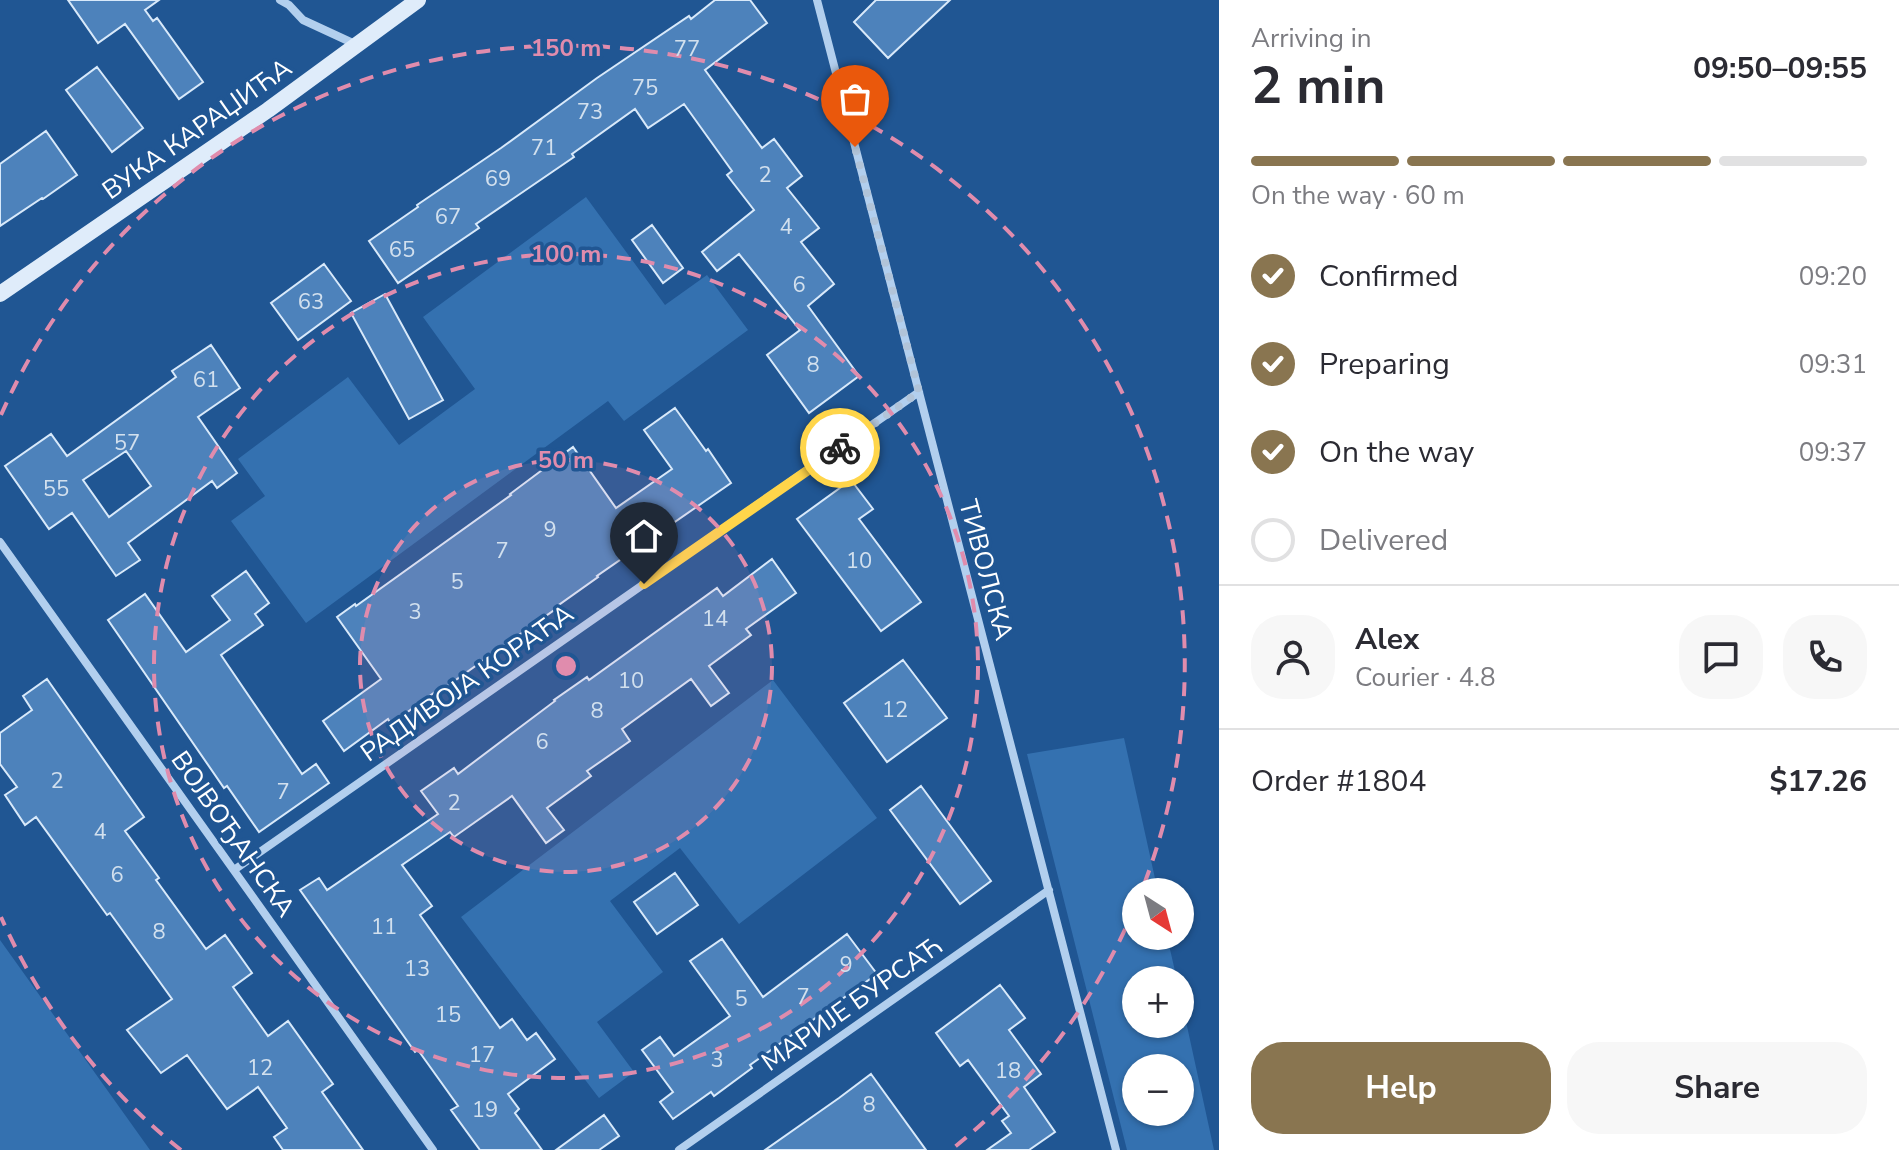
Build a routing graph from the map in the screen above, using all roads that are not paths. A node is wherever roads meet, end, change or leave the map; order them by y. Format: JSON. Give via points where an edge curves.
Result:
{"nodes":[{"id":1,"x":280,"y":0,"type":"edge"},
{"id":2,"x":418,"y":0,"type":"edge"},
{"id":3,"x":817,"y":0,"type":"edge"},
{"id":4,"x":358,"y":45,"type":"junction"},
{"id":5,"x":0,"y":294,"type":"edge"},
{"id":6,"x":919,"y":392,"type":"junction"},
{"id":7,"x":0,"y":542,"type":"edge"},
{"id":8,"x":234,"y":870,"type":"junction"},
{"id":9,"x":1049,"y":890,"type":"junction"},
{"id":10,"x":433,"y":1150,"type":"edge"},
{"id":11,"x":679,"y":1150,"type":"edge"},
{"id":12,"x":1116,"y":1150,"type":"edge"}],
"edges":[{"from":1,"to":4,"type":"street","via":[[303,20]]},
{"from":2,"to":4,"type":"main road","name":"ВУКА КАРАЏИЋА"},
{"from":3,"to":6,"type":"street","name":"ТИВОЛСКА"},
{"from":4,"to":5,"type":"main road","name":"ВУКА КАРАЏИЋА"},
{"from":6,"to":8,"type":"street","name":"РАДИВОЈА КОРАЋА"},
{"from":6,"to":9,"type":"street","name":"ТИВОЛСКА"},
{"from":7,"to":8,"type":"street","name":"ВОЈВОЂАНСКА"},
{"from":8,"to":10,"type":"street","name":"ВОЈВОЂАНСКА"},
{"from":9,"to":11,"type":"street","name":"МАРИЈЕ БУРСАЋ"},
{"from":9,"to":12,"type":"street","name":"ТИВОЛСКА"}]}
